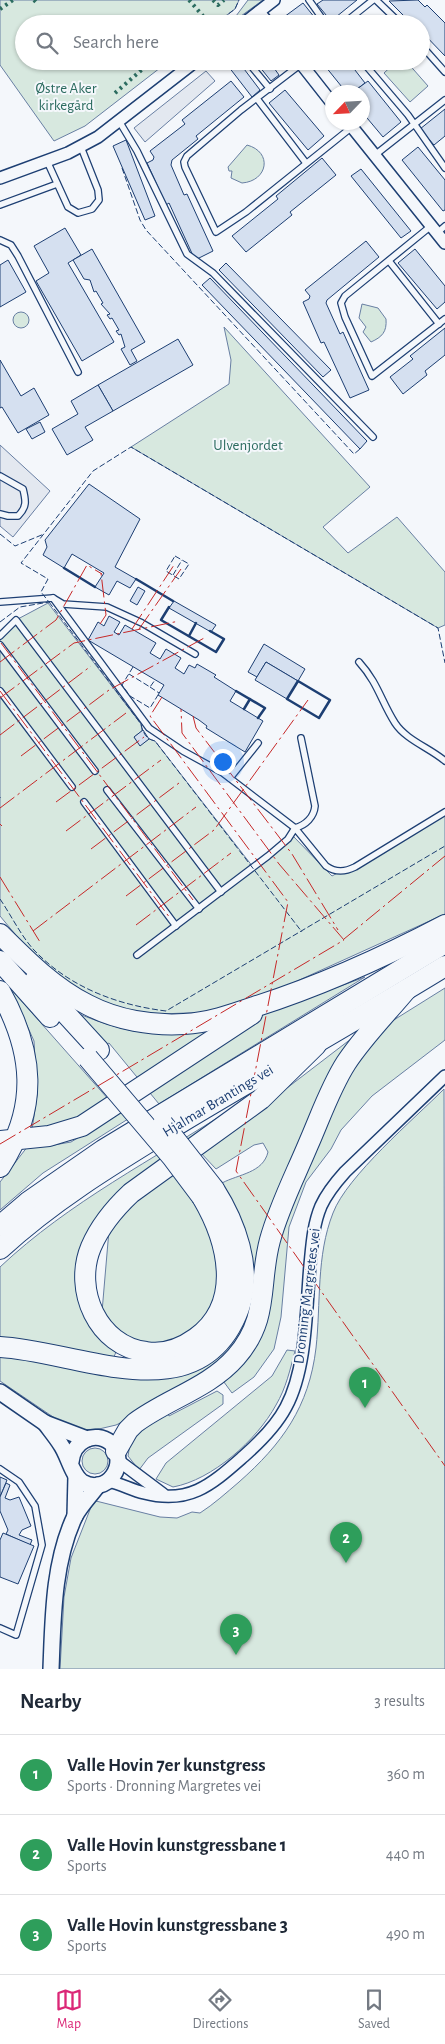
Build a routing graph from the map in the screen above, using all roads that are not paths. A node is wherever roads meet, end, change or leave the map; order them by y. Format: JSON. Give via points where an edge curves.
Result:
{"nodes":[{"id":1,"x":274,"y":0,"type":"edge"},
{"id":2,"x":309,"y":0,"type":"edge"},
{"id":3,"x":375,"y":0,"type":"edge"},
{"id":4,"x":259,"y":12,"type":"junction"},
{"id":5,"x":255,"y":15,"type":"edge"},
{"id":6,"x":262,"y":15,"type":"edge"},
{"id":7,"x":320,"y":15,"type":"edge"},
{"id":8,"x":355,"y":15,"type":"edge"},
{"id":9,"x":391,"y":15,"type":"edge"},
{"id":10,"x":430,"y":55,"type":"edge"},
{"id":11,"x":185,"y":70,"type":"edge"},
{"id":12,"x":254,"y":70,"type":"edge"},
{"id":13,"x":292,"y":70,"type":"edge"},
{"id":14,"x":306,"y":70,"type":"edge"},
{"id":15,"x":370,"y":70,"type":"edge"},
{"id":16,"x":445,"y":72,"type":"edge"},
{"id":17,"x":270,"y":90,"type":"junction"},
{"id":18,"x":325,"y":94,"type":"edge"},
{"id":19,"x":258,"y":100,"type":"junction"},
{"id":20,"x":445,"y":100,"type":"edge"},
{"id":21,"x":120,"y":121,"type":"junction"},
{"id":22,"x":414,"y":126,"type":"junction"},
{"id":23,"x":344,"y":130,"type":"edge"},
{"id":24,"x":354,"y":130,"type":"edge"},
{"id":25,"x":81,"y":147,"type":"junction"},
{"id":26,"x":375,"y":155,"type":"junction"},
{"id":27,"x":47,"y":161,"type":"junction"},
{"id":28,"x":306,"y":163,"type":"junction"},
{"id":29,"x":445,"y":168,"type":"edge"},
{"id":30,"x":0,"y":178,"type":"edge"},
{"id":31,"x":57,"y":184,"type":"junction"},
{"id":32,"x":0,"y":205,"type":"edge"},
{"id":33,"x":438,"y":228,"type":"edge"},
{"id":34,"x":0,"y":240,"type":"edge"},
{"id":35,"x":445,"y":243,"type":"edge"},
{"id":36,"x":389,"y":261,"type":"junction"},
{"id":37,"x":445,"y":319,"type":"edge"},
{"id":38,"x":439,"y":324,"type":"junction"},
{"id":39,"x":78,"y":372,"type":"dead end"},
{"id":40,"x":373,"y":438,"type":"dead end"},
{"id":41,"x":0,"y":476,"type":"edge"},
{"id":42,"x":0,"y":514,"type":"edge"},
{"id":43,"x":53,"y":598,"type":"junction"},
{"id":44,"x":0,"y":602,"type":"edge"},
{"id":45,"x":0,"y":636,"type":"edge"},
{"id":46,"x":0,"y":645,"type":"edge"},
{"id":47,"x":195,"y":654,"type":"dead end"},
{"id":48,"x":360,"y":662,"type":"dead end"},
{"id":49,"x":0,"y":691,"type":"edge"},
{"id":50,"x":301,"y":738,"type":"dead end"},
{"id":51,"x":258,"y":743,"type":"dead end"},
{"id":52,"x":445,"y":761,"type":"edge"},
{"id":53,"x":95,"y":771,"type":"dead end"},
{"id":54,"x":230,"y":778,"type":"junction"},
{"id":55,"x":72,"y":787,"type":"dead end"},
{"id":56,"x":107,"y":790,"type":"dead end"},
{"id":57,"x":84,"y":802,"type":"dead end"},
{"id":58,"x":445,"y":812,"type":"edge"},
{"id":59,"x":295,"y":828,"type":"junction"},
{"id":60,"x":221,"y":892,"type":"junction"},
{"id":61,"x":199,"y":909,"type":"junction"},
{"id":62,"x":445,"y":925,"type":"edge"},
{"id":63,"x":176,"y":926,"type":"junction"},
{"id":64,"x":0,"y":935,"type":"edge"},
{"id":65,"x":445,"y":943,"type":"edge"},
{"id":66,"x":137,"y":955,"type":"dead end"},
{"id":67,"x":0,"y":961,"type":"edge"},
{"id":68,"x":445,"y":966,"type":"edge"},
{"id":69,"x":406,"y":990,"type":"junction"},
{"id":70,"x":0,"y":991,"type":"edge"},
{"id":71,"x":268,"y":1003,"type":"junction"},
{"id":72,"x":316,"y":1045,"type":"junction"},
{"id":73,"x":94,"y":1054,"type":"junction"},
{"id":74,"x":445,"y":1076,"type":"edge"},
{"id":75,"x":8,"y":1140,"type":"edge"},
{"id":76,"x":0,"y":1167,"type":"edge"},
{"id":77,"x":208,"y":1193,"type":"junction"},
{"id":78,"x":0,"y":1226,"type":"edge"},
{"id":79,"x":0,"y":1249,"type":"edge"},
{"id":80,"x":0,"y":1347,"type":"edge"},
{"id":81,"x":0,"y":1392,"type":"edge"},
{"id":82,"x":44,"y":1423,"type":"junction"},
{"id":83,"x":87,"y":1439,"type":"junction"},
{"id":84,"x":118,"y":1456,"type":"junction"},
{"id":85,"x":0,"y":1469,"type":"edge"},
{"id":86,"x":74,"y":1469,"type":"junction"},
{"id":87,"x":103,"y":1483,"type":"junction"},
{"id":88,"x":164,"y":1495,"type":"junction"},
{"id":89,"x":75,"y":1516,"type":"junction"},
{"id":90,"x":0,"y":1628,"type":"edge"},
{"id":91,"x":51,"y":1669,"type":"edge"}],
"edges":[{"from":1,"to":4,"type":"street"},
{"from":2,"to":7,"type":"lane"},
{"from":3,"to":8,"type":"lane"},
{"from":3,"to":9,"type":"lane"},
{"from":4,"to":5,"type":"street"},
{"from":4,"to":6,"type":"street"},
{"from":10,"to":16,"type":"lane"},
{"from":11,"to":21,"type":"street"},
{"from":12,"to":17,"type":"lane"},
{"from":13,"to":17,"type":"lane"},
{"from":14,"to":18,"type":"street"},
{"from":15,"to":22,"type":"lane"},
{"from":17,"to":19,"type":"lane"},
{"from":19,"to":28,"type":"lane"},
{"from":19,"to":28,"type":"lane","via":[[241,110],[184,162],[216,232]]},
{"from":20,"to":22,"type":"lane"},
{"from":21,"to":25,"type":"street"},
{"from":21,"to":40,"type":"lane","via":[[187,254],[213,273]]},
{"from":22,"to":26,"type":"lane"},
{"from":22,"to":29,"type":"lane"},
{"from":23,"to":28,"type":"lane"},
{"from":24,"to":26,"type":"street"},
{"from":25,"to":27,"type":"street"},
{"from":25,"to":31,"type":"lane","via":[[99,200],[92,209],[78,213],[72,211]]},
{"from":26,"to":33,"type":"street"},
{"from":27,"to":30,"type":"street"},
{"from":27,"to":31,"type":"lane"},
{"from":31,"to":32,"type":"lane"},
{"from":33,"to":35,"type":"street"},
{"from":33,"to":36,"type":"lane"},
{"from":34,"to":39,"type":"lane","via":[[11,245],[18,256]]},
{"from":36,"to":38,"type":"lane"},
{"from":36,"to":38,"type":"lane","via":[[354,287],[341,303],[372,376]]},
{"from":37,"to":38,"type":"lane"},
{"from":41,"to":42,"type":"lane","via":[[23,490],[26,501],[18,516]]},
{"from":43,"to":44,"type":"lane"},
{"from":43,"to":47,"type":"lane","via":[[63,604],[117,610]]},
{"from":43,"to":54,"type":"lane","via":[[149,728]]},
{"from":45,"to":60,"type":"lane","via":[[16,620]]},
{"from":46,"to":53,"type":"lane"},
{"from":48,"to":52,"type":"lane","via":[[379,688],[395,724]]},
{"from":49,"to":55,"type":"lane"},
{"from":50,"to":59,"type":"lane","via":[[316,806],[314,814]]},
{"from":51,"to":54,"type":"lane"},
{"from":54,"to":59,"type":"lane"},
{"from":56,"to":61,"type":"lane"},
{"from":57,"to":63,"type":"lane"},
{"from":58,"to":59,"type":"lane","via":[[344,871],[326,866]]},
{"from":59,"to":60,"type":"lane","via":[[288,838]]},
{"from":60,"to":61,"type":"lane"},
{"from":61,"to":63,"type":"lane"},
{"from":62,"to":71,"type":"highway","via":[[372,961]]},
{"from":63,"to":66,"type":"lane"},
{"from":64,"to":71,"type":"highway","via":[[29,964],[70,995],[124,1018],[146,1023],[186,1024]]},
{"from":64,"to":73,"type":"highway"},
{"from":65,"to":78,"type":"highway","name":"Hjalmar Brantings vei","via":[[103,1150],[28,1202]]},
{"from":67,"to":73,"type":"highway"},
{"from":68,"to":69,"type":"highway","name":"Hjalmar Brantings vei"},
{"from":69,"to":72,"type":"highway","name":"Hjalmar Brantings vei"},
{"from":69,"to":84,"type":"highway","via":[[360,1044],[333,1087],[275,1225],[267,1256],[261,1307],[244,1347],[215,1376],[135,1423],[128,1430]]},
{"from":70,"to":75,"type":"highway","via":[[22,1039],[27,1064],[26,1103]]},
{"from":71,"to":75,"type":"highway","via":[[82,1126],[61,1134]]},
{"from":72,"to":77,"type":"highway","via":[[261,1098],[131,1193],[98,1233],[86,1267],[88,1300],[103,1328],[129,1349],[148,1353],[173,1351],[200,1335],[218,1315],[227,1286],[225,1251]]},
{"from":72,"to":79,"type":"highway","name":"Hjalmar Brantings vei","via":[[98,1174]]},
{"from":73,"to":77,"type":"highway","bridge":true,"via":[[182,1146]]},
{"from":74,"to":88,"type":"street","name":"Dronning Margretes vei","via":[[345,1172],[321,1205],[312,1237],[299,1368],[280,1417],[250,1450],[202,1490],[185,1496]]},
{"from":75,"to":76,"type":"highway"},
{"from":77,"to":80,"type":"highway","via":[[229,1216],[241,1250],[243,1288],[233,1322],[214,1347],[181,1366],[153,1371]]},
{"from":81,"to":82,"type":"street"},
{"from":82,"to":83,"type":"street"},
{"from":82,"to":86,"type":"street"},
{"from":83,"to":84,"type":"street","via":[[103,1439]]},
{"from":83,"to":86,"type":"street","via":[[76,1447]]},
{"from":84,"to":87,"type":"street","via":[[116,1474]]},
{"from":84,"to":88,"type":"street"},
{"from":85,"to":90,"type":"lane","via":[[19,1482],[35,1506],[42,1545],[16,1635]]},
{"from":86,"to":87,"type":"street","name":"Dronning Margretes vei","via":[[84,1483]]},
{"from":86,"to":89,"type":"street"},
{"from":87,"to":88,"type":"street","name":"Dronning Margretes vei"},
{"from":87,"to":89,"type":"street"},
{"from":89,"to":91,"type":"street","via":[[56,1589]]}]}
